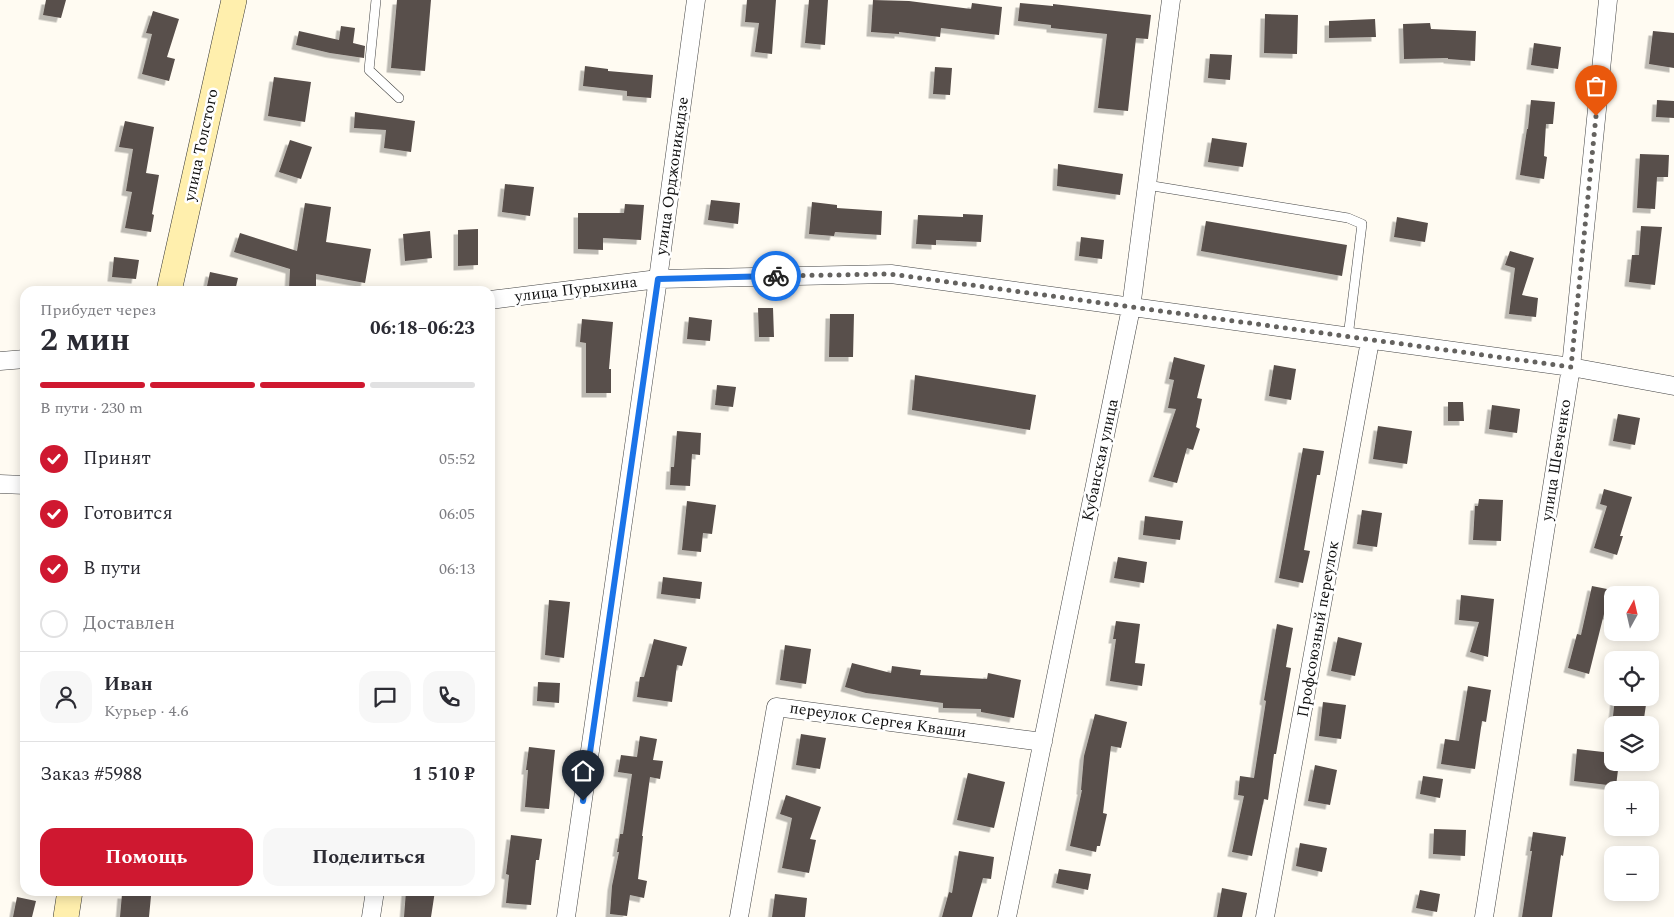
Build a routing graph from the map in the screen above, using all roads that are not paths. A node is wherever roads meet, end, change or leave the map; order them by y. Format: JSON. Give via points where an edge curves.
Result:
{"nodes":[{"id":1,"x":234,"y":0,"type":"edge"},
{"id":2,"x":376,"y":0,"type":"edge"},
{"id":3,"x":696,"y":0,"type":"edge"},
{"id":4,"x":1172,"y":0,"type":"edge"},
{"id":5,"x":1608,"y":0,"type":"edge"},
{"id":6,"x":398,"y":98,"type":"dead end"},
{"id":7,"x":1147,"y":185,"type":"junction"},
{"id":8,"x":658,"y":279,"type":"junction"},
{"id":9,"x":170,"y":286,"type":"edge"},
{"id":10,"x":495,"y":299,"type":"edge"},
{"id":11,"x":1132,"y":308,"type":"junction"},
{"id":12,"x":1348,"y":338,"type":"junction"},
{"id":13,"x":1370,"y":341,"type":"junction"},
{"id":14,"x":20,"y":359,"type":"edge"},
{"id":15,"x":0,"y":361,"type":"edge"},
{"id":16,"x":1571,"y":367,"type":"junction"},
{"id":17,"x":1674,"y":386,"type":"edge"},
{"id":18,"x":0,"y":484,"type":"edge"},
{"id":19,"x":20,"y":485,"type":"edge"},
{"id":20,"x":1043,"y":742,"type":"junction"},
{"id":21,"x":69,"y":896,"type":"edge"},
{"id":22,"x":375,"y":896,"type":"edge"},
{"id":23,"x":66,"y":917,"type":"edge"},
{"id":24,"x":371,"y":917,"type":"edge"},
{"id":25,"x":566,"y":917,"type":"edge"},
{"id":26,"x":740,"y":917,"type":"edge"},
{"id":27,"x":1008,"y":917,"type":"edge"},
{"id":28,"x":1265,"y":917,"type":"edge"},
{"id":29,"x":1484,"y":917,"type":"edge"}],
"edges":[{"from":1,"to":9,"type":"street","name":"улица Толстого"},
{"from":2,"to":6,"type":"lane","via":[[369,70]]},
{"from":3,"to":8,"type":"street","name":"улица Орджоникидзе"},
{"from":4,"to":7,"type":"street","name":"Кубанская улица"},
{"from":5,"to":16,"type":"street","name":"улица Шевченко"},
{"from":7,"to":11,"type":"street","name":"Кубанская улица"},
{"from":7,"to":12,"type":"lane","via":[[1348,218],[1362,224]]},
{"from":8,"to":10,"type":"street","name":"улица Пурыхина"},
{"from":8,"to":11,"type":"street","name":"улица Пурыхина","via":[[890,274]]},
{"from":8,"to":25,"type":"street","name":"улица Орджоникидзе"},
{"from":11,"to":12,"type":"street","name":"улица Пурыхина"},
{"from":11,"to":20,"type":"street","name":"Кубанская улица"},
{"from":12,"to":13,"type":"street","name":"улица Пурыхина"},
{"from":13,"to":16,"type":"street","name":"улица Пурыхина"},
{"from":13,"to":28,"type":"street","name":"Профсоюзный переулок"},
{"from":14,"to":15,"type":"street"},
{"from":16,"to":17,"type":"street","name":"улица Пурыхина"},
{"from":16,"to":29,"type":"street","name":"улица Шевченко"},
{"from":18,"to":19,"type":"street"},
{"from":20,"to":26,"type":"street","name":"переулок Сергея Кваши","via":[[776,707]]},
{"from":20,"to":27,"type":"street","name":"Кубанская улица"},
{"from":21,"to":23,"type":"street"},
{"from":22,"to":24,"type":"street"}]}
